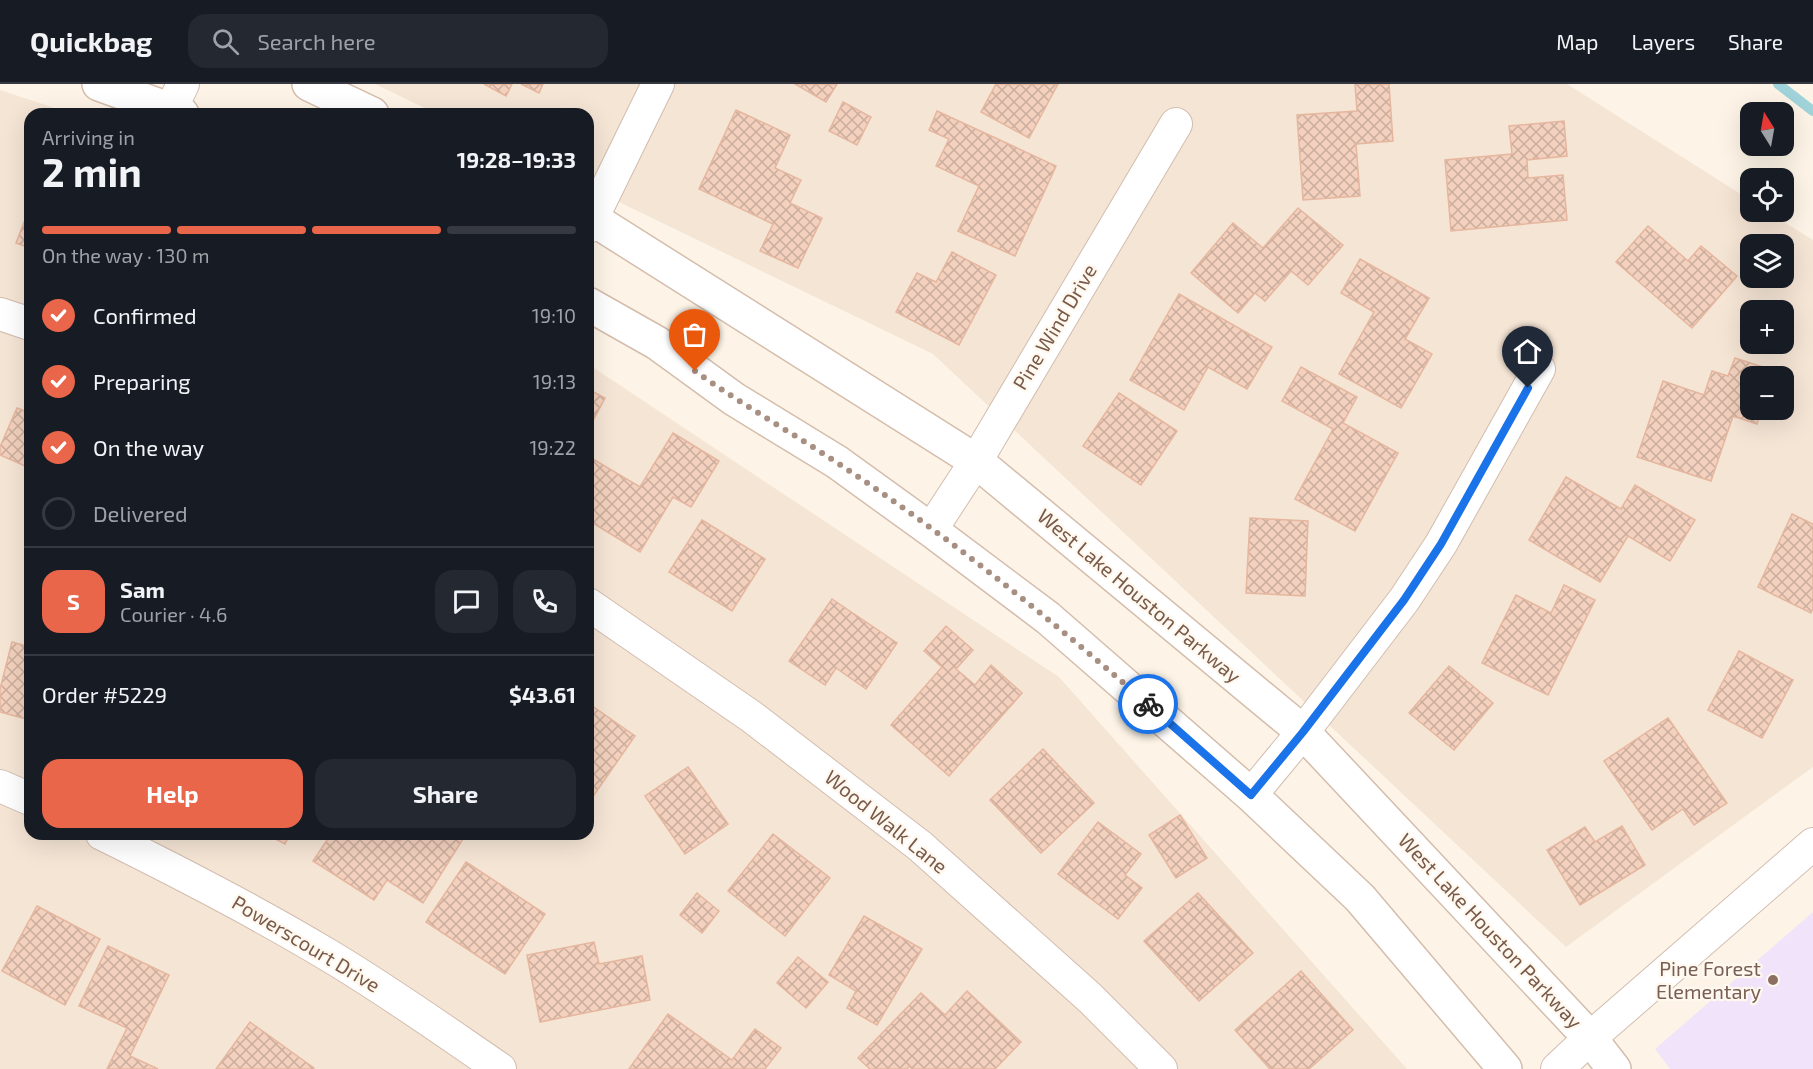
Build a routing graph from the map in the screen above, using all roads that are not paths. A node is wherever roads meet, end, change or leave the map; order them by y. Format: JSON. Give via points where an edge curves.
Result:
{"nodes":[{"id":1,"x":99,"y":84,"type":"edge"},
{"id":2,"x":309,"y":84,"type":"edge"},
{"id":3,"x":658,"y":84,"type":"edge"},
{"id":4,"x":179,"y":102,"type":"edge"},
{"id":5,"x":359,"y":108,"type":"edge"},
{"id":6,"x":1176,"y":124,"type":"dead end"},
{"id":7,"x":594,"y":213,"type":"edge"},
{"id":8,"x":594,"y":223,"type":"edge"},
{"id":9,"x":594,"y":307,"type":"edge"},
{"id":10,"x":0,"y":314,"type":"edge"},
{"id":11,"x":24,"y":322,"type":"edge"},
{"id":12,"x":1539,"y":369,"type":"dead end"},
{"id":13,"x":976,"y":461,"type":"junction"},
{"id":14,"x":931,"y":530,"type":"junction"},
{"id":15,"x":594,"y":608,"type":"edge"},
{"id":16,"x":1303,"y":732,"type":"junction"},
{"id":17,"x":0,"y":786,"type":"edge"},
{"id":18,"x":1251,"y":795,"type":"junction"},
{"id":19,"x":24,"y":796,"type":"edge"},
{"id":20,"x":114,"y":840,"type":"edge"},
{"id":21,"x":1813,"y":844,"type":"edge"},
{"id":22,"x":1590,"y":1038,"type":"junction"},
{"id":23,"x":500,"y":1069,"type":"edge"},
{"id":24,"x":1161,"y":1069,"type":"edge"},
{"id":25,"x":1505,"y":1069,"type":"edge"},
{"id":26,"x":1557,"y":1069,"type":"edge"},
{"id":27,"x":1614,"y":1069,"type":"edge"}],
"edges":[{"from":1,"to":4,"type":"main road"},
{"from":2,"to":5,"type":"main road"},
{"from":3,"to":7,"type":"street"},
{"from":6,"to":13,"type":"street","name":"Pine Wind Drive"},
{"from":8,"to":13,"type":"main road","name":"West Lake Houston Parkway"},
{"from":9,"to":14,"type":"main road","via":[[657,343],[734,399],[837,462]]},
{"from":10,"to":11,"type":"street"},
{"from":12,"to":16,"type":"street","via":[[1441,544],[1404,600]]},
{"from":13,"to":14,"type":"street","name":"Pine Wind Drive"},
{"from":13,"to":16,"type":"main road","name":"West Lake Houston Parkway"},
{"from":14,"to":18,"type":"main road","via":[[1048,618]]},
{"from":15,"to":24,"type":"street","name":"Wood Walk Lane","via":[[752,717],[920,846],[1090,998]]},
{"from":16,"to":18,"type":"street"},
{"from":16,"to":22,"type":"main road","name":"West Lake Houston Parkway"},
{"from":17,"to":19,"type":"street"},
{"from":18,"to":25,"type":"main road","via":[[1360,898]]},
{"from":20,"to":23,"type":"street","name":"Powerscourt Drive","via":[[198,881],[328,955]]},
{"from":21,"to":22,"type":"street"},
{"from":22,"to":26,"type":"street"},
{"from":22,"to":27,"type":"main road","name":"West Lake Houston Parkway"}]}
